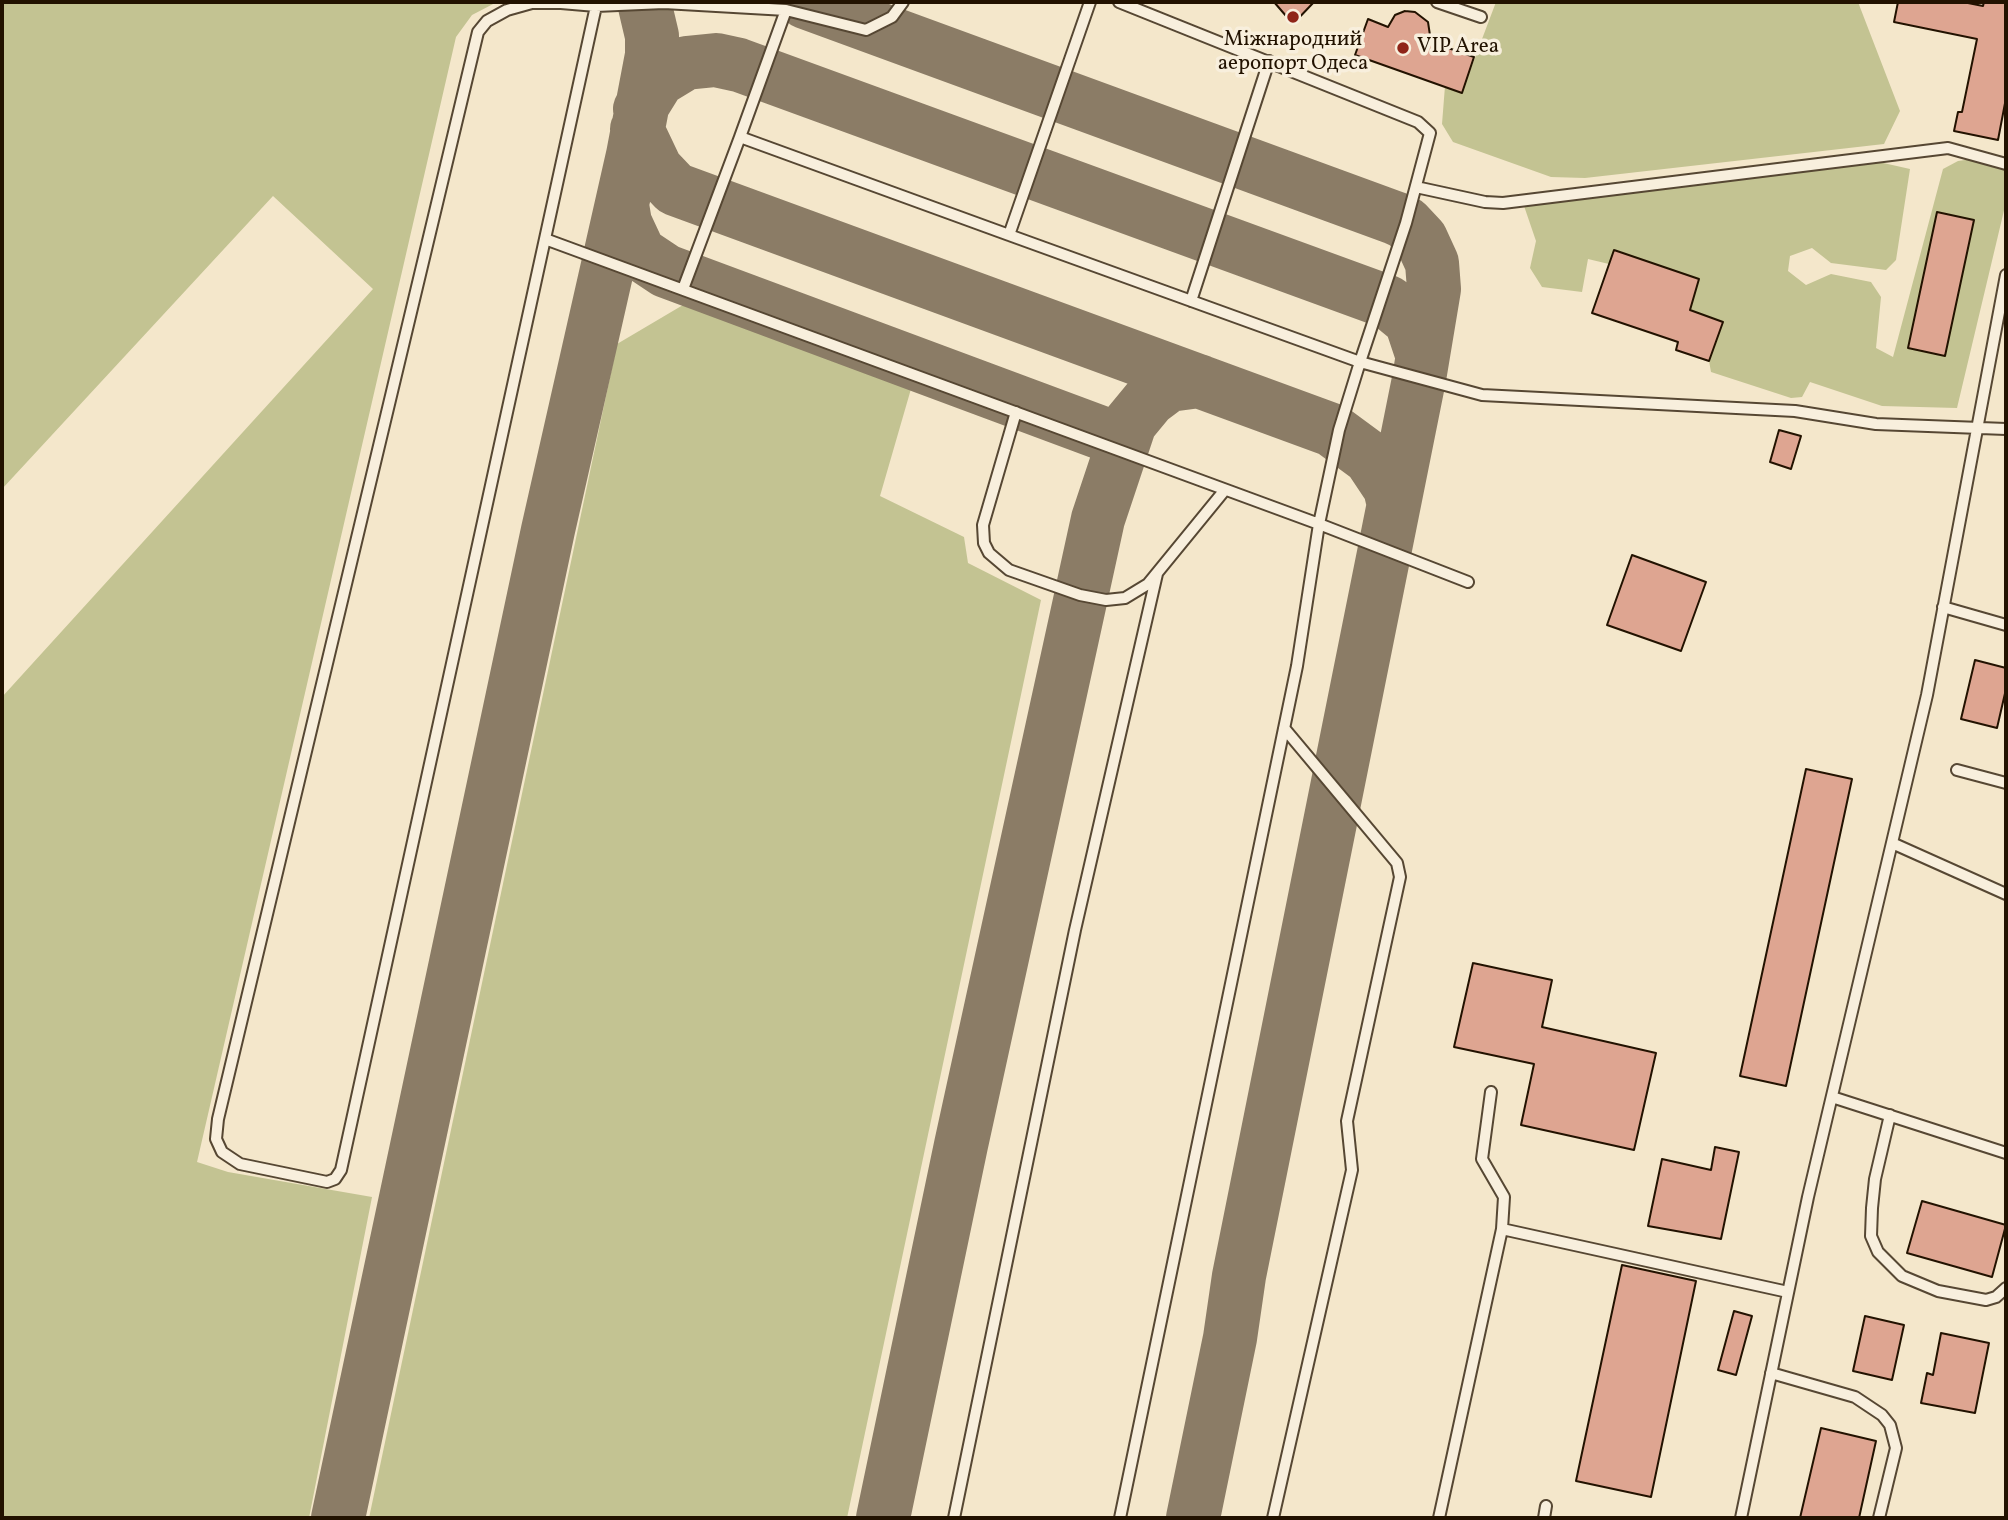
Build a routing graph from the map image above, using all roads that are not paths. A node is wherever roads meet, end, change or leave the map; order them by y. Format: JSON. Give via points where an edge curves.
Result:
{"nodes":[{"id":1,"x":903,"y":2,"type":"edge"},
{"id":2,"x":1090,"y":2,"type":"edge"},
{"id":3,"x":1119,"y":2,"type":"edge"},
{"id":4,"x":1437,"y":2,"type":"edge"},
{"id":5,"x":596,"y":6,"type":"junction"},
{"id":6,"x":786,"y":10,"type":"junction"},
{"id":7,"x":1480,"y":17,"type":"dead end"},
{"id":8,"x":1269,"y":61,"type":"junction"},
{"id":9,"x":740,"y":137,"type":"junction"},
{"id":10,"x":2006,"y":164,"type":"edge"},
{"id":11,"x":1416,"y":187,"type":"junction"},
{"id":12,"x":1009,"y":235,"type":"junction"},
{"id":13,"x":545,"y":239,"type":"junction"},
{"id":14,"x":2006,"y":275,"type":"edge"},
{"id":15,"x":684,"y":289,"type":"junction"},
{"id":16,"x":1191,"y":301,"type":"junction"},
{"id":17,"x":1360,"y":362,"type":"junction"},
{"id":18,"x":1016,"y":412,"type":"junction"},
{"id":19,"x":1978,"y":426,"type":"junction"},
{"id":20,"x":2006,"y":429,"type":"edge"},
{"id":21,"x":1224,"y":491,"type":"junction"},
{"id":22,"x":1319,"y":524,"type":"junction"},
{"id":23,"x":1157,"y":573,"type":"junction"},
{"id":24,"x":1468,"y":582,"type":"dead end"},
{"id":25,"x":1943,"y":607,"type":"junction"},
{"id":26,"x":2006,"y":625,"type":"edge"},
{"id":27,"x":1284,"y":728,"type":"junction"},
{"id":28,"x":1957,"y":770,"type":"dead end"},
{"id":29,"x":2006,"y":783,"type":"edge"},
{"id":30,"x":1892,"y":843,"type":"junction"},
{"id":31,"x":2006,"y":894,"type":"edge"},
{"id":32,"x":1491,"y":1092,"type":"dead end"},
{"id":33,"x":1832,"y":1097,"type":"junction"},
{"id":34,"x":1890,"y":1115,"type":"junction"},
{"id":35,"x":2006,"y":1153,"type":"edge"},
{"id":36,"x":1502,"y":1229,"type":"junction"},
{"id":37,"x":2006,"y":1288,"type":"edge"},
{"id":38,"x":1788,"y":1293,"type":"junction"},
{"id":39,"x":1771,"y":1373,"type":"junction"},
{"id":40,"x":1546,"y":1506,"type":"dead end"},
{"id":41,"x":954,"y":1518,"type":"edge"},
{"id":42,"x":1120,"y":1518,"type":"edge"},
{"id":43,"x":1273,"y":1518,"type":"edge"},
{"id":44,"x":1439,"y":1518,"type":"edge"},
{"id":45,"x":1544,"y":1518,"type":"edge"},
{"id":46,"x":1741,"y":1518,"type":"edge"},
{"id":47,"x":1879,"y":1518,"type":"edge"}],
"edges":[{"from":1,"to":6,"type":"lane","via":[[892,17],[866,30]]},
{"from":2,"to":12,"type":"lane"},
{"from":3,"to":8,"type":"lane"},
{"from":4,"to":7,"type":"lane"},
{"from":5,"to":6,"type":"lane","via":[[664,3]]},
{"from":5,"to":13,"type":"lane"},
{"from":5,"to":13,"type":"lane","via":[[532,3],[507,10],[478,32],[219,1119],[216,1139],[222,1152],[240,1164],[327,1182],[341,1170]]},
{"from":6,"to":9,"type":"lane"},
{"from":8,"to":11,"type":"lane","via":[[1425,127],[1429,140]]},
{"from":8,"to":16,"type":"lane"},
{"from":9,"to":12,"type":"lane"},
{"from":9,"to":15,"type":"lane"},
{"from":10,"to":11,"type":"lane","via":[[1948,148],[1503,203]]},
{"from":11,"to":17,"type":"lane"},
{"from":12,"to":16,"type":"lane"},
{"from":13,"to":15,"type":"lane"},
{"from":14,"to":19,"type":"lane"},
{"from":15,"to":18,"type":"lane"},
{"from":16,"to":17,"type":"lane"},
{"from":17,"to":19,"type":"lane","via":[[1482,395],[1795,411],[1876,424]]},
{"from":17,"to":22,"type":"lane","via":[[1339,430]]},
{"from":18,"to":21,"type":"lane"},
{"from":18,"to":23,"type":"lane","via":[[985,518],[984,544],[989,553],[1009,570],[1107,600],[1138,592]]},
{"from":19,"to":20,"type":"lane"},
{"from":19,"to":25,"type":"lane"},
{"from":21,"to":22,"type":"lane"},
{"from":21,"to":23,"type":"lane"},
{"from":22,"to":24,"type":"lane"},
{"from":22,"to":27,"type":"lane"},
{"from":23,"to":41,"type":"lane","via":[[1075,930]]},
{"from":25,"to":26,"type":"lane"},
{"from":25,"to":30,"type":"lane"},
{"from":27,"to":42,"type":"lane"},
{"from":27,"to":43,"type":"lane","via":[[1397,863],[1400,877],[1347,1121],[1352,1170]]},
{"from":28,"to":29,"type":"lane"},
{"from":30,"to":31,"type":"lane"},
{"from":30,"to":33,"type":"lane"},
{"from":32,"to":36,"type":"lane","via":[[1482,1158],[1504,1197]]},
{"from":33,"to":34,"type":"lane"},
{"from":33,"to":38,"type":"lane"},
{"from":34,"to":35,"type":"lane"},
{"from":34,"to":37,"type":"lane","via":[[1874,1179],[1871,1236],[1878,1252],[1902,1276],[1938,1291],[1986,1300]]},
{"from":36,"to":38,"type":"lane"},
{"from":36,"to":44,"type":"lane"},
{"from":38,"to":39,"type":"lane"},
{"from":39,"to":46,"type":"lane"},
{"from":39,"to":47,"type":"lane","via":[[1855,1397],[1890,1425],[1896,1448]]},
{"from":40,"to":45,"type":"lane"}]}
